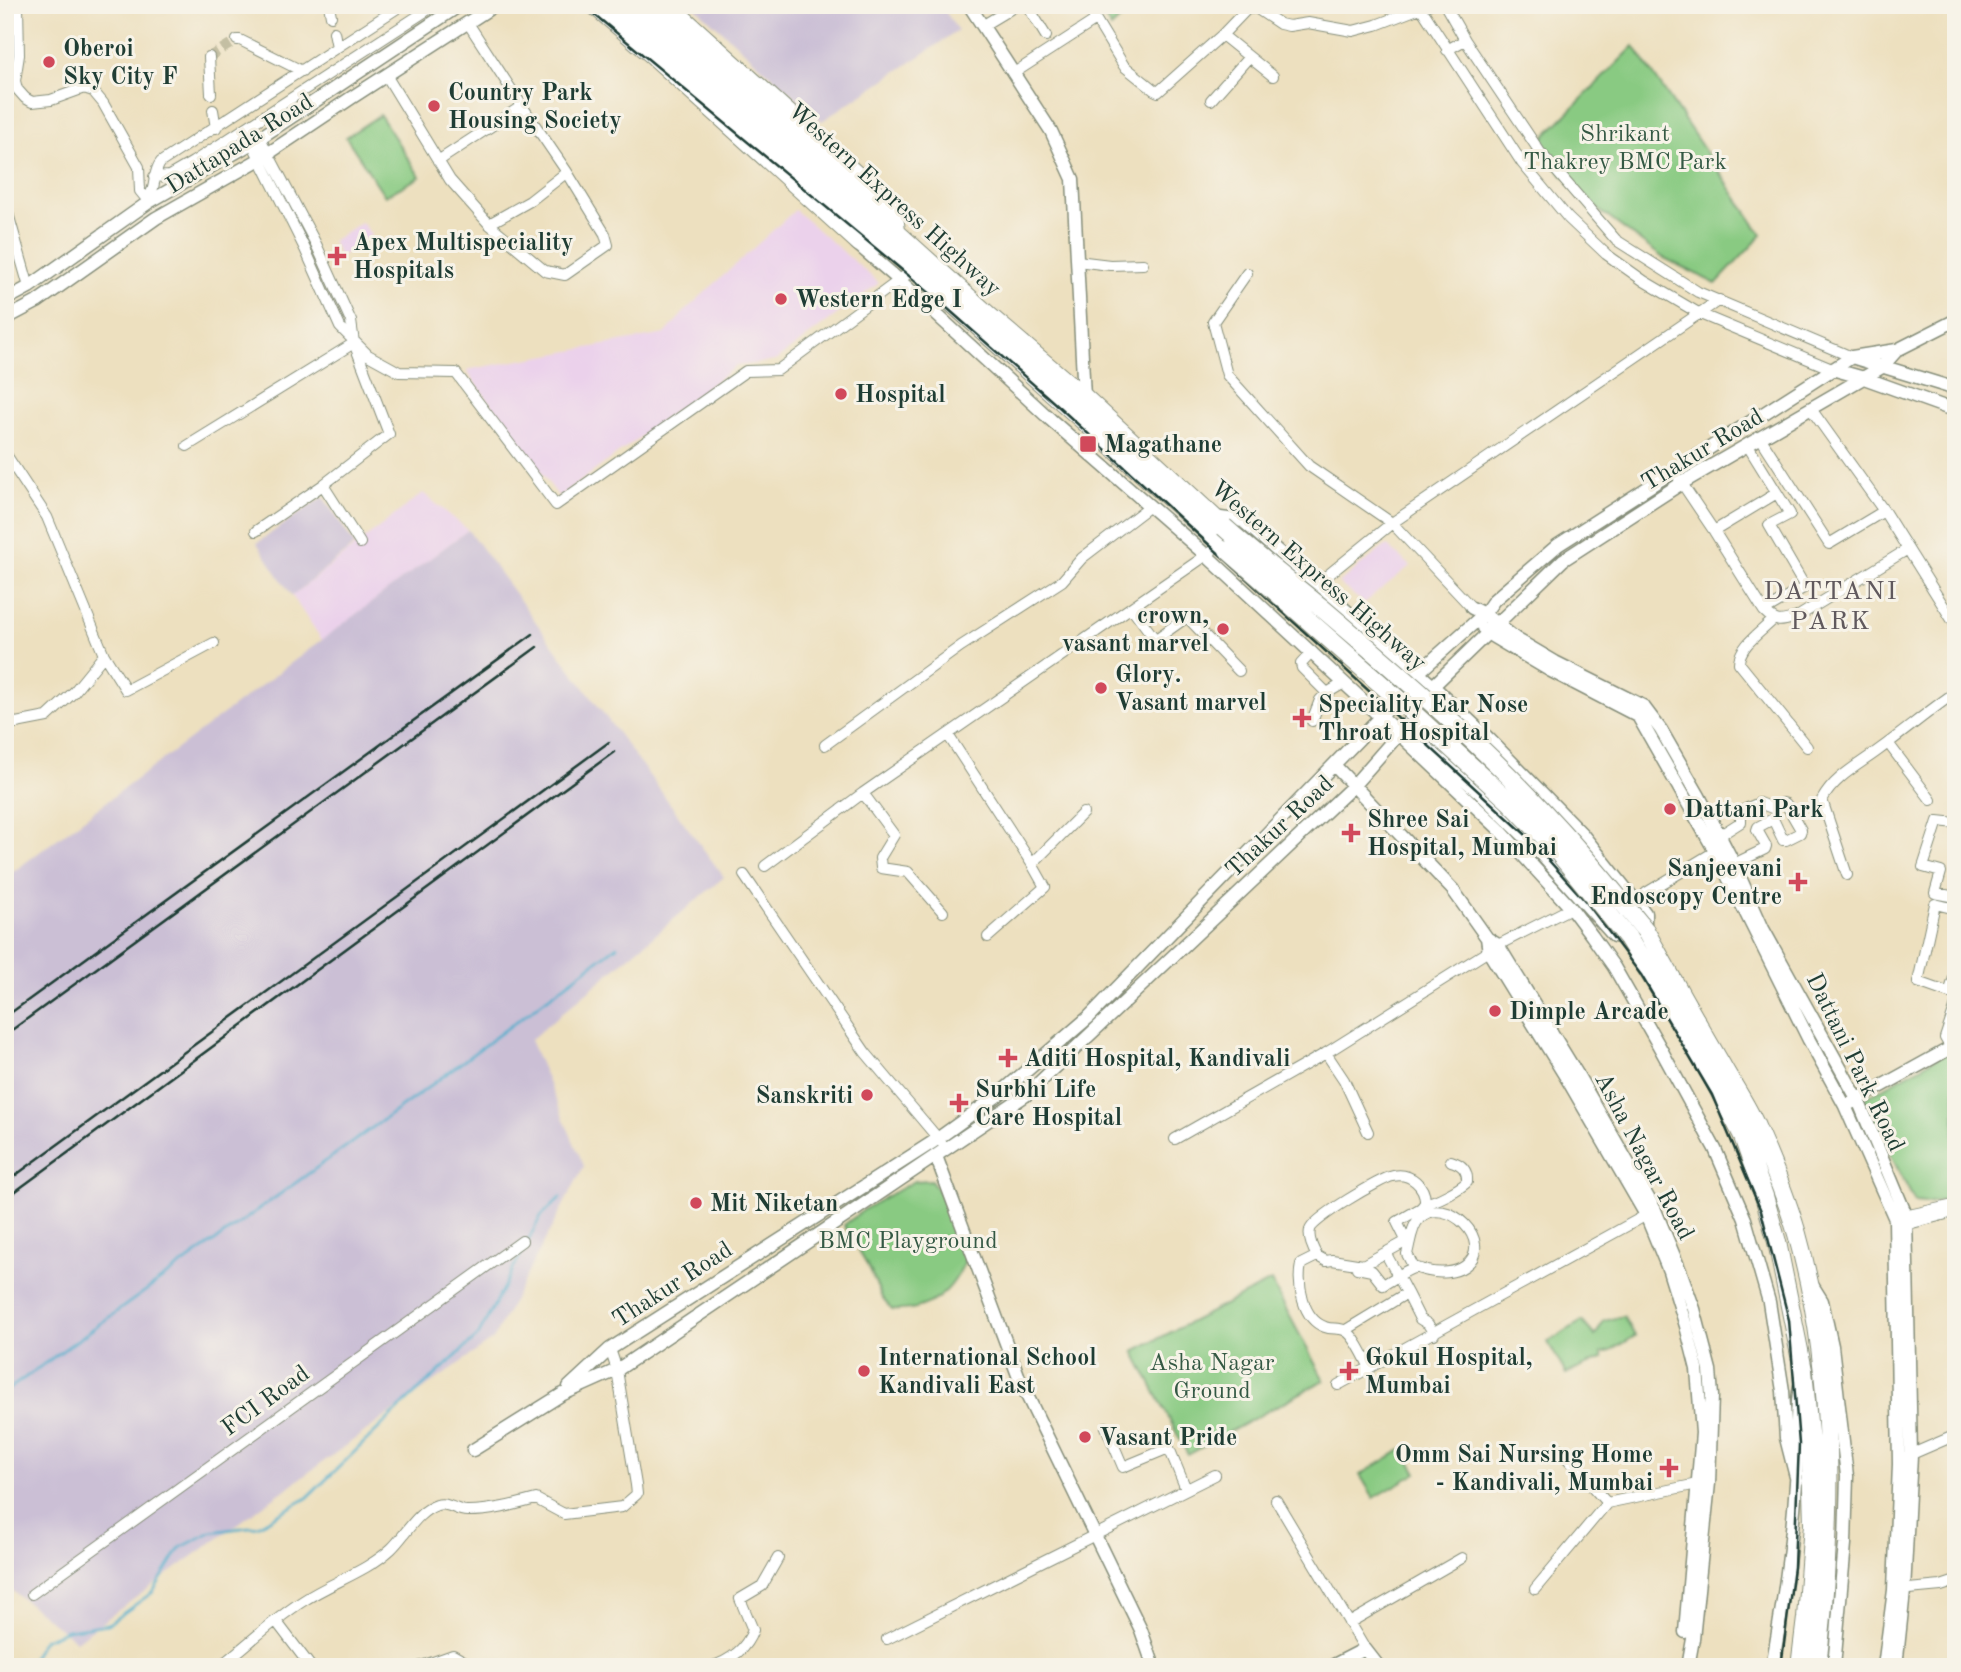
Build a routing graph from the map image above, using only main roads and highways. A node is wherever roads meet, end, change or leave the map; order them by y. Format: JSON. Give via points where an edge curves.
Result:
{"nodes":[{"id":1,"x":594,"y":5,"type":"edge"},
{"id":2,"x":619,"y":5,"type":"edge"},
{"id":3,"x":644,"y":5,"type":"edge"},
{"id":4,"x":668,"y":5,"type":"edge"},
{"id":5,"x":806,"y":163,"type":"junction"},
{"id":6,"x":890,"y":238,"type":"junction"},
{"id":7,"x":1207,"y":522,"type":"junction"},
{"id":8,"x":1179,"y":532,"type":"road end"},
{"id":9,"x":1637,"y":934,"type":"junction"},
{"id":10,"x":1800,"y":1667,"type":"edge"},
{"id":11,"x":1817,"y":1667,"type":"edge"}],
"edges":[{"from":1,"to":6,"type":"highway","via":[[860,243]]},
{"from":2,"to":5,"type":"highway","name":"Western Express Highway"},
{"from":3,"to":5,"type":"highway","name":"Western Express Highway"},
{"from":4,"to":6,"type":"highway","via":[[893,208]]},
{"from":5,"to":6,"type":"highway","name":"Western Express Highway"},
{"from":6,"to":7,"type":"highway","name":"Western Express Highway","via":[[1084,397]]},
{"from":6,"to":7,"type":"highway","name":"Western Express Highway","via":[[906,275]]},
{"from":7,"to":8,"type":"highway"},
{"from":7,"to":9,"type":"highway","name":"Western Express Highway","bridge":true,"via":[[1321,608],[1510,778],[1602,877]]},
{"from":7,"to":9,"type":"highway","name":"Western Express Highway","bridge":true,"via":[[1215,553],[1390,692],[1509,801]]},
{"from":9,"to":10,"type":"highway","name":"Western Express Highway","via":[[1742,1134],[1777,1242],[1803,1370],[1811,1453],[1813,1524]]},
{"from":9,"to":11,"type":"highway","name":"Western Express Highway","via":[[1756,1126],[1796,1232],[1808,1279],[1824,1371],[1829,1460],[1829,1523]]}]}
